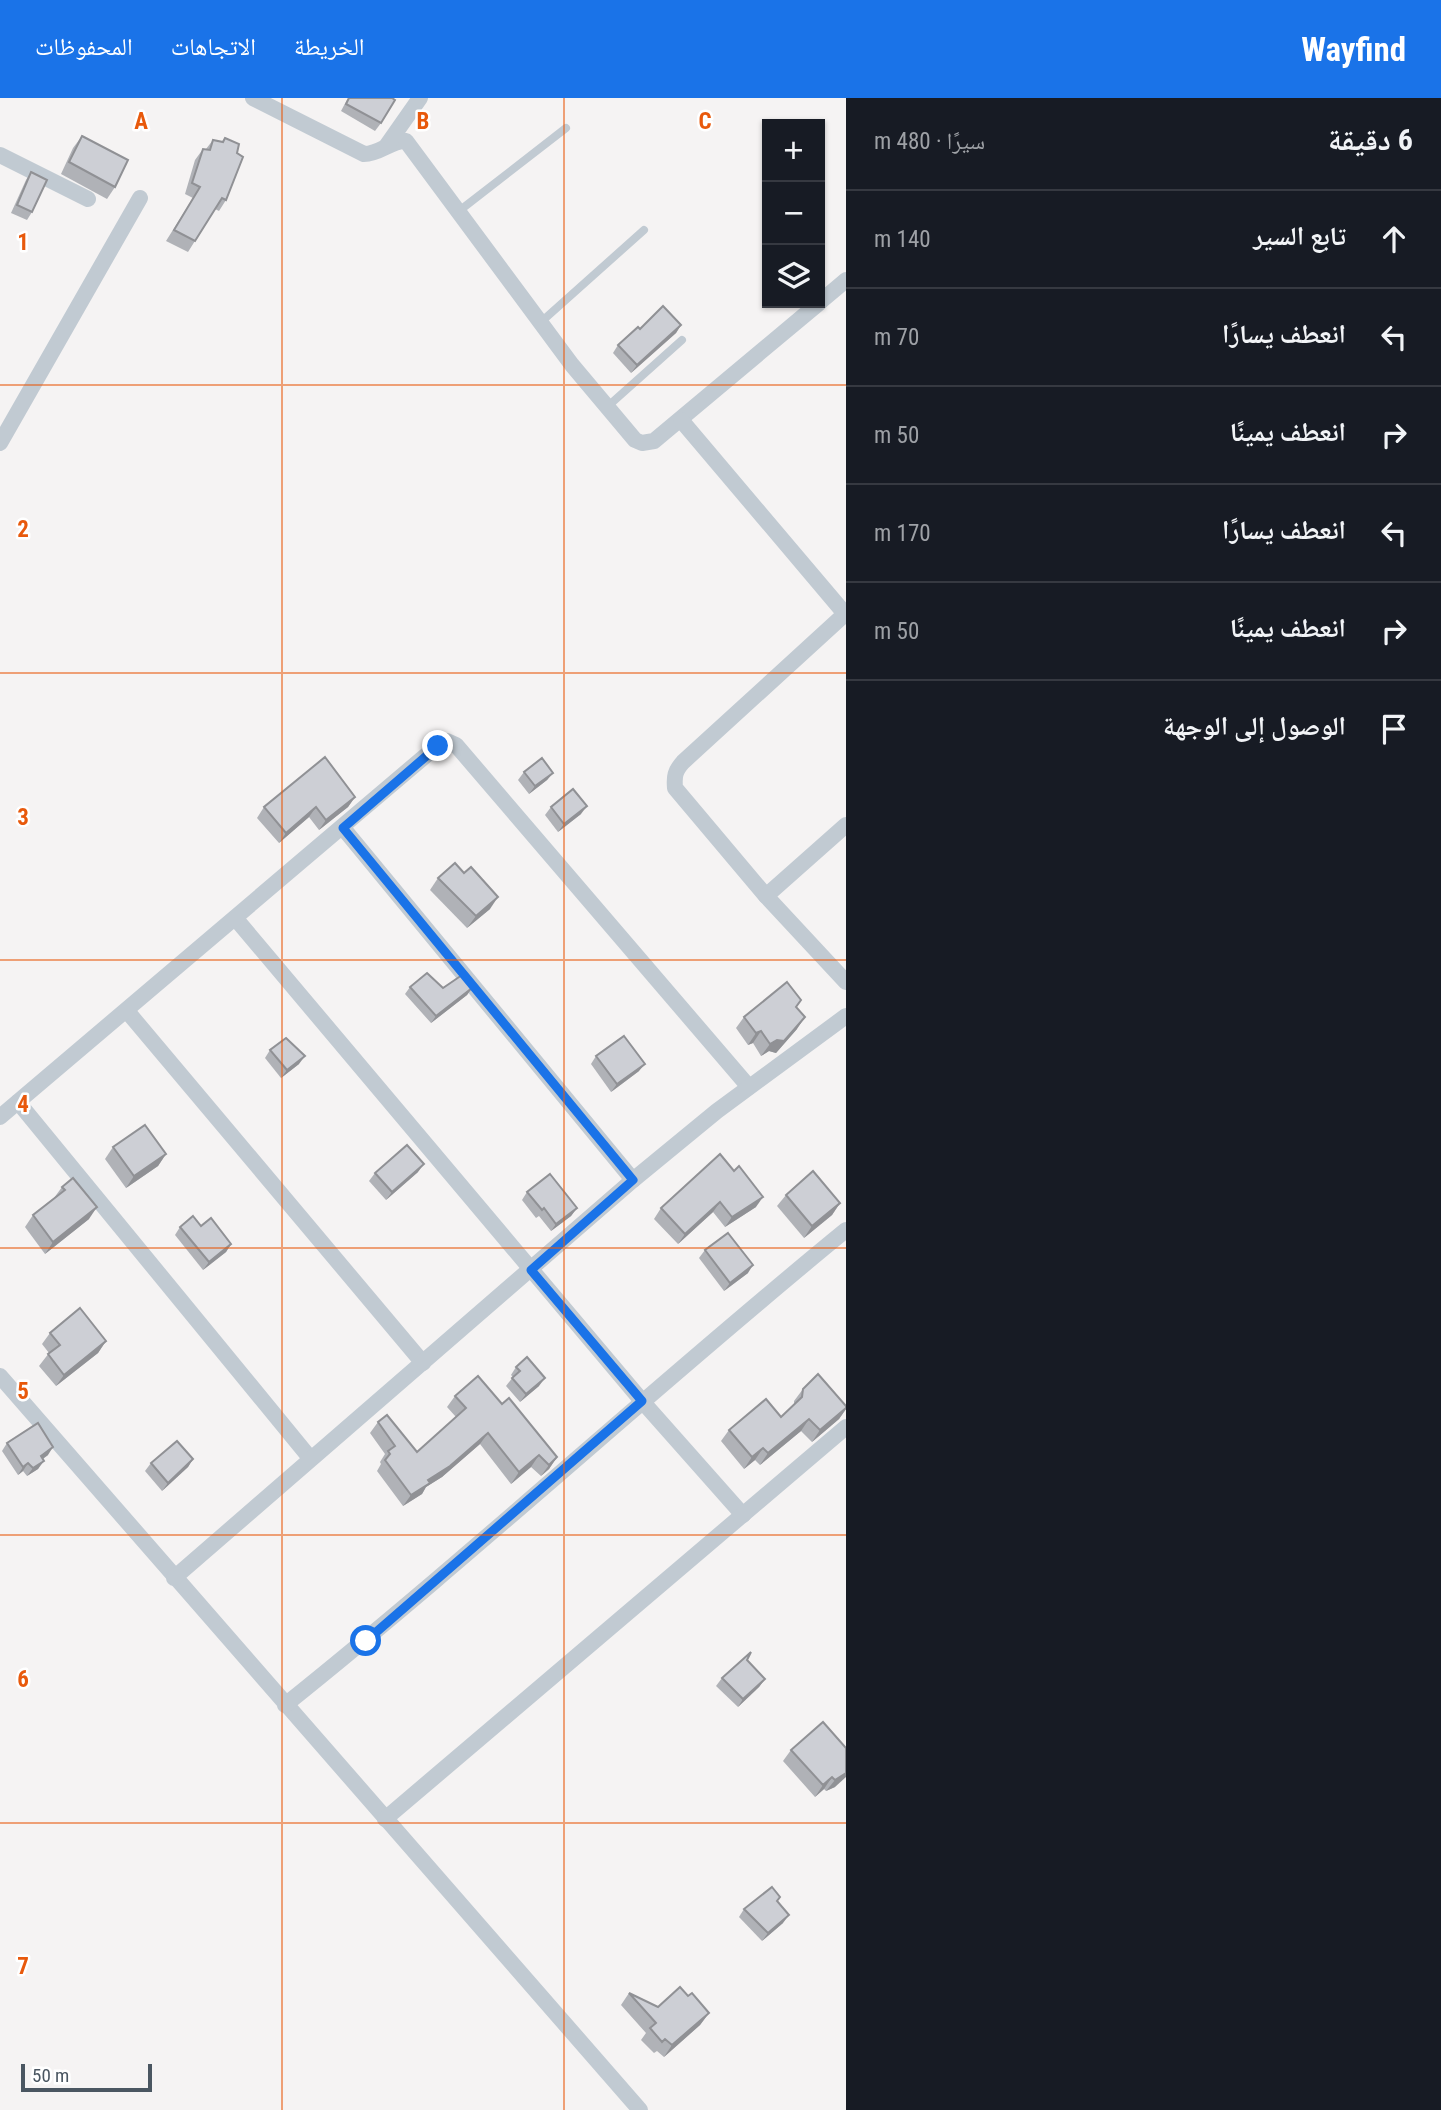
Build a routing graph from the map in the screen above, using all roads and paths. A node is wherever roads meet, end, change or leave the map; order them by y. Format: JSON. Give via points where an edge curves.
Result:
{"nodes":[{"id":1,"x":253,"y":98,"type":"edge"},
{"id":2,"x":420,"y":98,"type":"edge"},
{"id":3,"x":566,"y":128,"type":"dead end"},
{"id":4,"x":384,"y":149,"type":"junction"},
{"id":5,"x":0,"y":155,"type":"edge"},
{"id":6,"x":140,"y":198,"type":"dead end"},
{"id":7,"x":88,"y":199,"type":"dead end"},
{"id":8,"x":459,"y":211,"type":"junction"},
{"id":9,"x":644,"y":230,"type":"dead end"},
{"id":10,"x":846,"y":280,"type":"edge"},
{"id":11,"x":825,"y":297,"type":"edge"},
{"id":12,"x":812,"y":308,"type":"edge"},
{"id":13,"x":541,"y":322,"type":"junction"},
{"id":14,"x":682,"y":340,"type":"dead end"},
{"id":15,"x":607,"y":407,"type":"junction"},
{"id":16,"x":681,"y":420,"type":"junction"},
{"id":17,"x":0,"y":443,"type":"edge"},
{"id":18,"x":845,"y":614,"type":"edge"},
{"id":19,"x":846,"y":825,"type":"edge"},
{"id":20,"x":343,"y":828,"type":"junction"},
{"id":21,"x":766,"y":896,"type":"junction"},
{"id":22,"x":236,"y":919,"type":"junction"},
{"id":23,"x":846,"y":982,"type":"edge"},
{"id":24,"x":127,"y":1012,"type":"junction"},
{"id":25,"x":846,"y":1016,"type":"edge"},
{"id":26,"x":749,"y":1087,"type":"junction"},
{"id":27,"x":18,"y":1102,"type":"junction"},
{"id":28,"x":0,"y":1117,"type":"edge"},
{"id":29,"x":633,"y":1180,"type":"junction"},
{"id":30,"x":846,"y":1230,"type":"edge"},
{"id":31,"x":531,"y":1270,"type":"junction"},
{"id":32,"x":423,"y":1363,"type":"junction"},
{"id":33,"x":0,"y":1376,"type":"edge"},
{"id":34,"x":642,"y":1401,"type":"junction"},
{"id":35,"x":846,"y":1427,"type":"edge"},
{"id":36,"x":310,"y":1458,"type":"junction"},
{"id":37,"x":743,"y":1515,"type":"junction"},
{"id":38,"x":174,"y":1578,"type":"junction"},
{"id":39,"x":285,"y":1705,"type":"junction"},
{"id":40,"x":385,"y":1819,"type":"junction"},
{"id":41,"x":639,"y":2110,"type":"edge"}],
"edges":[{"from":1,"to":4,"type":"street","via":[[363,154]]},
{"from":2,"to":4,"type":"street"},
{"from":3,"to":8,"type":"lane"},
{"from":4,"to":8,"type":"street","via":[[406,141]]},
{"from":5,"to":7,"type":"street"},
{"from":6,"to":17,"type":"street"},
{"from":8,"to":13,"type":"street"},
{"from":9,"to":13,"type":"lane"},
{"from":10,"to":11,"type":"street"},
{"from":12,"to":16,"type":"street"},
{"from":13,"to":15,"type":"street"},
{"from":14,"to":15,"type":"lane"},
{"from":15,"to":16,"type":"street","via":[[642,443],[654,441]]},
{"from":16,"to":18,"type":"street"},
{"from":18,"to":21,"type":"street","via":[[675,771],[676,788]]},
{"from":19,"to":21,"type":"street"},
{"from":20,"to":22,"type":"street"},
{"from":20,"to":26,"type":"street","via":[[442,742],[456,745]]},
{"from":20,"to":29,"type":"street"},
{"from":21,"to":23,"type":"street"},
{"from":22,"to":24,"type":"street"},
{"from":22,"to":31,"type":"street"},
{"from":24,"to":27,"type":"street"},
{"from":24,"to":32,"type":"street"},
{"from":25,"to":26,"type":"street"},
{"from":26,"to":29,"type":"street"},
{"from":27,"to":28,"type":"street"},
{"from":27,"to":36,"type":"street"},
{"from":29,"to":31,"type":"street"},
{"from":30,"to":34,"type":"street"},
{"from":31,"to":32,"type":"street"},
{"from":31,"to":34,"type":"street"},
{"from":32,"to":36,"type":"street"},
{"from":33,"to":38,"type":"street"},
{"from":34,"to":37,"type":"street"},
{"from":34,"to":39,"type":"street","via":[[366,1641]]},
{"from":35,"to":37,"type":"street"},
{"from":36,"to":38,"type":"street"},
{"from":37,"to":40,"type":"street"},
{"from":38,"to":39,"type":"street"},
{"from":39,"to":40,"type":"street"},
{"from":40,"to":41,"type":"street"}]}
